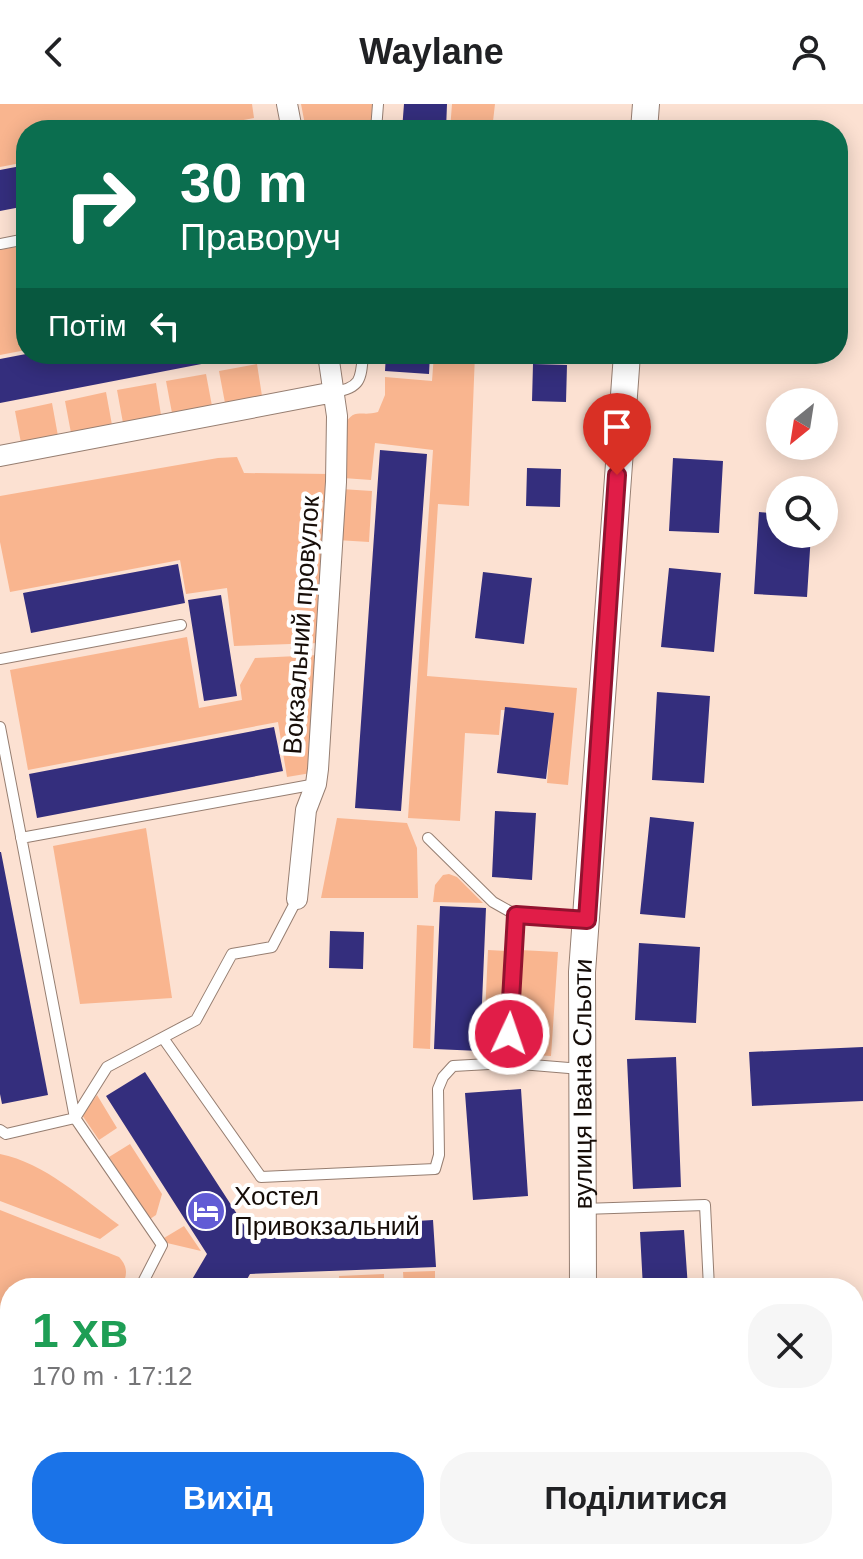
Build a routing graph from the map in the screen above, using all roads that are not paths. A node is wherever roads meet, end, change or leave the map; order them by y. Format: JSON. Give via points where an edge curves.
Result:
{"nodes":[{"id":1,"x":330,"y":364,"type":"edge"},
{"id":2,"x":362,"y":364,"type":"edge"},
{"id":3,"x":626,"y":364,"type":"edge"},
{"id":4,"x":334,"y":392,"type":"junction"},
{"id":5,"x":0,"y":456,"type":"edge"},
{"id":6,"x":181,"y":625,"type":"dead end"},
{"id":7,"x":0,"y":659,"type":"edge"},
{"id":8,"x":0,"y":727,"type":"edge"},
{"id":9,"x":316,"y":784,"type":"junction"},
{"id":10,"x":21,"y":838,"type":"junction"},
{"id":11,"x":428,"y":838,"type":"dead end"},
{"id":12,"x":297,"y":899,"type":"joint"},
{"id":13,"x":516,"y":915,"type":"junction"},
{"id":14,"x":587,"y":920,"type":"junction"},
{"id":15,"x":163,"y":1038,"type":"junction"},
{"id":16,"x":507,"y":1063,"type":"junction"},
{"id":17,"x":583,"y":1069,"type":"junction"},
{"id":18,"x":75,"y":1118,"type":"junction"},
{"id":19,"x":0,"y":1130,"type":"edge"},
{"id":20,"x":582,"y":1209,"type":"junction"},
{"id":21,"x":145,"y":1278,"type":"edge"},
{"id":22,"x":583,"y":1278,"type":"edge"},
{"id":23,"x":709,"y":1278,"type":"edge"}],
"edges":[{"from":1,"to":4,"type":"street","name":"Вокзальний провулок"},
{"from":2,"to":4,"type":"lane","via":[[361,377],[351,389]]},
{"from":3,"to":14,"type":"street","name":"вулиця Івана Сльоти"},
{"from":4,"to":5,"type":"street"},
{"from":4,"to":9,"type":"street","name":"Вокзальний провулок","via":[[336,482]]},
{"from":6,"to":7,"type":"lane"},
{"from":8,"to":10,"type":"lane"},
{"from":9,"to":10,"type":"lane"},
{"from":9,"to":12,"type":"street","name":"Вокзальний провулок","via":[[306,810]]},
{"from":10,"to":18,"type":"lane"},
{"from":11,"to":13,"type":"lane","via":[[493,902]]},
{"from":12,"to":15,"type":"lane","via":[[272,947],[232,954],[196,1020]]},
{"from":13,"to":14,"type":"lane"},
{"from":13,"to":16,"type":"lane"},
{"from":14,"to":17,"type":"street","name":"вулиця Івана Сльоти"},
{"from":15,"to":16,"type":"lane","via":[[261,1177],[435,1169],[443,1077],[453,1066]]},
{"from":15,"to":18,"type":"lane","via":[[107,1067]]},
{"from":16,"to":17,"type":"lane"},
{"from":17,"to":20,"type":"street","name":"вулиця Івана Сльоти"},
{"from":18,"to":19,"type":"lane","via":[[6,1134]]},
{"from":18,"to":21,"type":"lane","via":[[162,1245]]},
{"from":20,"to":22,"type":"street","name":"вулиця Івана Сльоти"},
{"from":20,"to":23,"type":"lane","via":[[705,1205]]}]}
